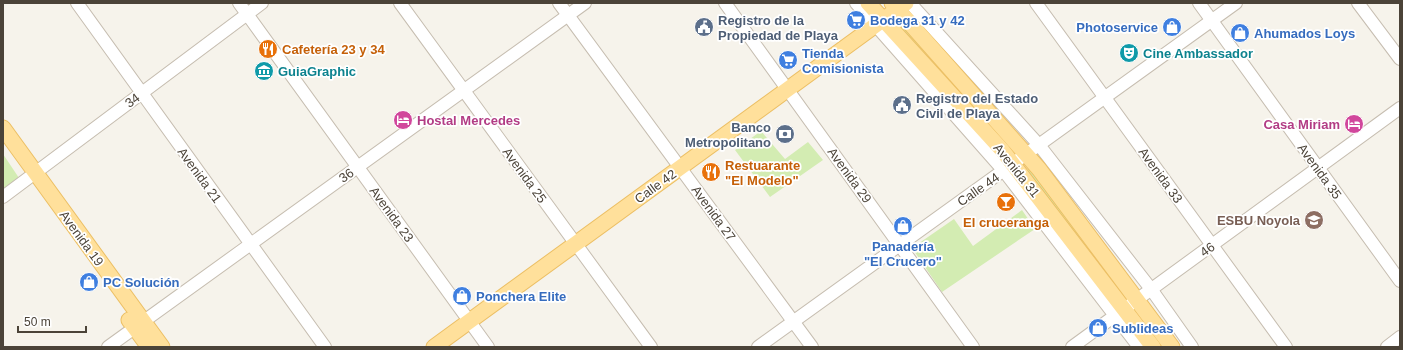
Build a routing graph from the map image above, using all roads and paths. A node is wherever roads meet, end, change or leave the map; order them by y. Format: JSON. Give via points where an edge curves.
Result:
{"nodes":[{"id":1,"x":77,"y":3,"type":"edge"},
{"id":2,"x":239,"y":3,"type":"edge"},
{"id":3,"x":262,"y":3,"type":"edge"},
{"id":4,"x":400,"y":3,"type":"edge"},
{"id":5,"x":559,"y":3,"type":"edge"},
{"id":6,"x":585,"y":3,"type":"edge"},
{"id":7,"x":725,"y":3,"type":"edge"},
{"id":8,"x":856,"y":3,"type":"edge"},
{"id":9,"x":868,"y":3,"type":"edge"},
{"id":10,"x":1036,"y":3,"type":"edge"},
{"id":11,"x":1199,"y":3,"type":"edge"},
{"id":12,"x":1236,"y":3,"type":"edge"},
{"id":13,"x":1358,"y":3,"type":"edge"},
{"id":14,"x":901,"y":4,"type":"edge"},
{"id":15,"x":247,"y":14,"type":"junction"},
{"id":16,"x":568,"y":15,"type":"junction"},
{"id":17,"x":1212,"y":20,"type":"junction"},
{"id":18,"x":880,"y":22,"type":"junction"},
{"id":19,"x":1400,"y":59,"type":"edge"},
{"id":20,"x":788,"y":89,"type":"junction"},
{"id":21,"x":463,"y":91,"type":"junction"},
{"id":22,"x":141,"y":93,"type":"junction"},
{"id":23,"x":1105,"y":98,"type":"junction"},
{"id":24,"x":1400,"y":108,"type":"edge"},
{"id":25,"x":3,"y":128,"type":"edge"},
{"id":26,"x":1039,"y":145,"type":"junction"},
{"id":27,"x":3,"y":146,"type":"edge"},
{"id":28,"x":1026,"y":154,"type":"junction"},
{"id":29,"x":358,"y":167,"type":"junction"},
{"id":30,"x":681,"y":167,"type":"junction"},
{"id":31,"x":1009,"y":167,"type":"junction"},
{"id":32,"x":1317,"y":168,"type":"junction"},
{"id":33,"x":31,"y":177,"type":"junction"},
{"id":34,"x":3,"y":197,"type":"edge"},
{"id":35,"x":575,"y":243,"type":"junction"},
{"id":36,"x":250,"y":244,"type":"junction"},
{"id":37,"x":900,"y":245,"type":"junction"},
{"id":38,"x":1212,"y":245,"type":"junction"},
{"id":39,"x":1400,"y":281,"type":"edge"},
{"id":40,"x":1151,"y":289,"type":"junction"},
{"id":41,"x":1126,"y":308,"type":"junction"},
{"id":42,"x":469,"y":321,"type":"junction"},
{"id":43,"x":793,"y":322,"type":"junction"},
{"id":44,"x":139,"y":325,"type":"junction"},
{"id":45,"x":1400,"y":337,"type":"edge"},
{"id":46,"x":108,"y":347,"type":"edge"},
{"id":47,"x":149,"y":347,"type":"edge"},
{"id":48,"x":162,"y":347,"type":"edge"},
{"id":49,"x":325,"y":347,"type":"edge"},
{"id":50,"x":434,"y":347,"type":"edge"},
{"id":51,"x":488,"y":347,"type":"edge"},
{"id":52,"x":651,"y":347,"type":"edge"},
{"id":53,"x":758,"y":347,"type":"edge"},
{"id":54,"x":812,"y":347,"type":"edge"},
{"id":55,"x":973,"y":347,"type":"edge"},
{"id":56,"x":1072,"y":347,"type":"edge"},
{"id":57,"x":1139,"y":347,"type":"edge"},
{"id":58,"x":1153,"y":347,"type":"edge"},
{"id":59,"x":1172,"y":347,"type":"edge"},
{"id":60,"x":1192,"y":347,"type":"edge"},
{"id":61,"x":1286,"y":347,"type":"edge"},
{"id":62,"x":1387,"y":347,"type":"edge"}],
"edges":[{"from":1,"to":22,"type":"street","name":"Avenida 21"},
{"from":2,"to":15,"type":"street","name":"Avenida 23"},
{"from":3,"to":15,"type":"street","name":"34"},
{"from":4,"to":21,"type":"street","name":"Avenida 25"},
{"from":5,"to":16,"type":"street","name":"Avenida 27"},
{"from":6,"to":16,"type":"street","name":"36"},
{"from":7,"to":20,"type":"street","name":"Avenida 29"},
{"from":8,"to":18,"type":"street","name":"Avenida 31"},
{"from":9,"to":18,"type":"main road","name":"Avenida 31"},
{"from":10,"to":23,"type":"street","name":"Avenida 33"},
{"from":11,"to":17,"type":"street","name":"Avenida 35"},
{"from":12,"to":17,"type":"street","name":"Calle 44"},
{"from":13,"to":19,"type":"street"},
{"from":14,"to":18,"type":"main road","name":"Calle 42"},
{"from":14,"to":26,"type":"street"},
{"from":14,"to":28,"type":"main road","name":"Avenida 31"},
{"from":15,"to":22,"type":"street","name":"34"},
{"from":15,"to":29,"type":"street","name":"Avenida 23"},
{"from":16,"to":21,"type":"street","name":"36"},
{"from":16,"to":30,"type":"street","name":"Avenida 27"},
{"from":17,"to":23,"type":"street","name":"Calle 44"},
{"from":17,"to":32,"type":"street","name":"Avenida 35"},
{"from":18,"to":20,"type":"main road","name":"Calle 42"},
{"from":18,"to":31,"type":"main road","name":"Avenida 31"},
{"from":20,"to":30,"type":"main road","name":"Calle 42"},
{"from":20,"to":37,"type":"street","name":"Avenida 29"},
{"from":21,"to":29,"type":"street","name":"36"},
{"from":21,"to":35,"type":"street","name":"Avenida 25"},
{"from":22,"to":33,"type":"street","name":"34"},
{"from":22,"to":36,"type":"street","name":"Avenida 21"},
{"from":23,"to":26,"type":"street","name":"Calle 44"},
{"from":23,"to":38,"type":"street","name":"Avenida 33"},
{"from":24,"to":32,"type":"street","name":"46"},
{"from":25,"to":33,"type":"main road","name":"Avenida 19"},
{"from":26,"to":28,"type":"street","name":"Calle 44"},
{"from":26,"to":40,"type":"street"},
{"from":27,"to":33,"type":"main road","name":"Avenida 19"},
{"from":28,"to":31,"type":"street","name":"Calle 44"},
{"from":28,"to":41,"type":"main road","name":"Avenida 31"},
{"from":29,"to":36,"type":"street","name":"36"},
{"from":29,"to":42,"type":"street","name":"Avenida 23"},
{"from":30,"to":35,"type":"main road","name":"Calle 42"},
{"from":30,"to":43,"type":"street","name":"Avenida 27"},
{"from":31,"to":37,"type":"street","name":"Calle 44"},
{"from":31,"to":41,"type":"main road","name":"Avenida 31"},
{"from":32,"to":38,"type":"street","name":"46"},
{"from":32,"to":39,"type":"street","name":"Avenida 35"},
{"from":33,"to":34,"type":"street","name":"34"},
{"from":33,"to":44,"type":"main road","name":"Avenida 19"},
{"from":35,"to":42,"type":"main road","name":"Calle 42"},
{"from":35,"to":52,"type":"street","name":"Avenida 25"},
{"from":36,"to":44,"type":"street","name":"36"},
{"from":36,"to":49,"type":"street","name":"Avenida 21"},
{"from":37,"to":43,"type":"street","name":"Calle 44"},
{"from":37,"to":55,"type":"street","name":"Avenida 29"},
{"from":38,"to":40,"type":"street","name":"46"},
{"from":38,"to":61,"type":"street","name":"Avenida 33"},
{"from":40,"to":41,"type":"street","name":"46"},
{"from":40,"to":60,"type":"street"},
{"from":41,"to":56,"type":"street","name":"46"},
{"from":41,"to":57,"type":"street","name":"Avenida 31"},
{"from":41,"to":58,"type":"main road","name":"Avenida 31"},
{"from":41,"to":59,"type":"main road","name":"Avenida 31"},
{"from":42,"to":50,"type":"main road","name":"Calle 42"},
{"from":42,"to":51,"type":"street","name":"Avenida 23"},
{"from":43,"to":53,"type":"street","name":"Calle 44"},
{"from":43,"to":54,"type":"street","name":"Avenida 27"},
{"from":44,"to":46,"type":"street","name":"36"},
{"from":44,"to":47,"type":"main road","name":"Avenida 19"},
{"from":44,"to":48,"type":"main road","name":"Avenida 19"},
{"from":45,"to":62,"type":"street"}]}
